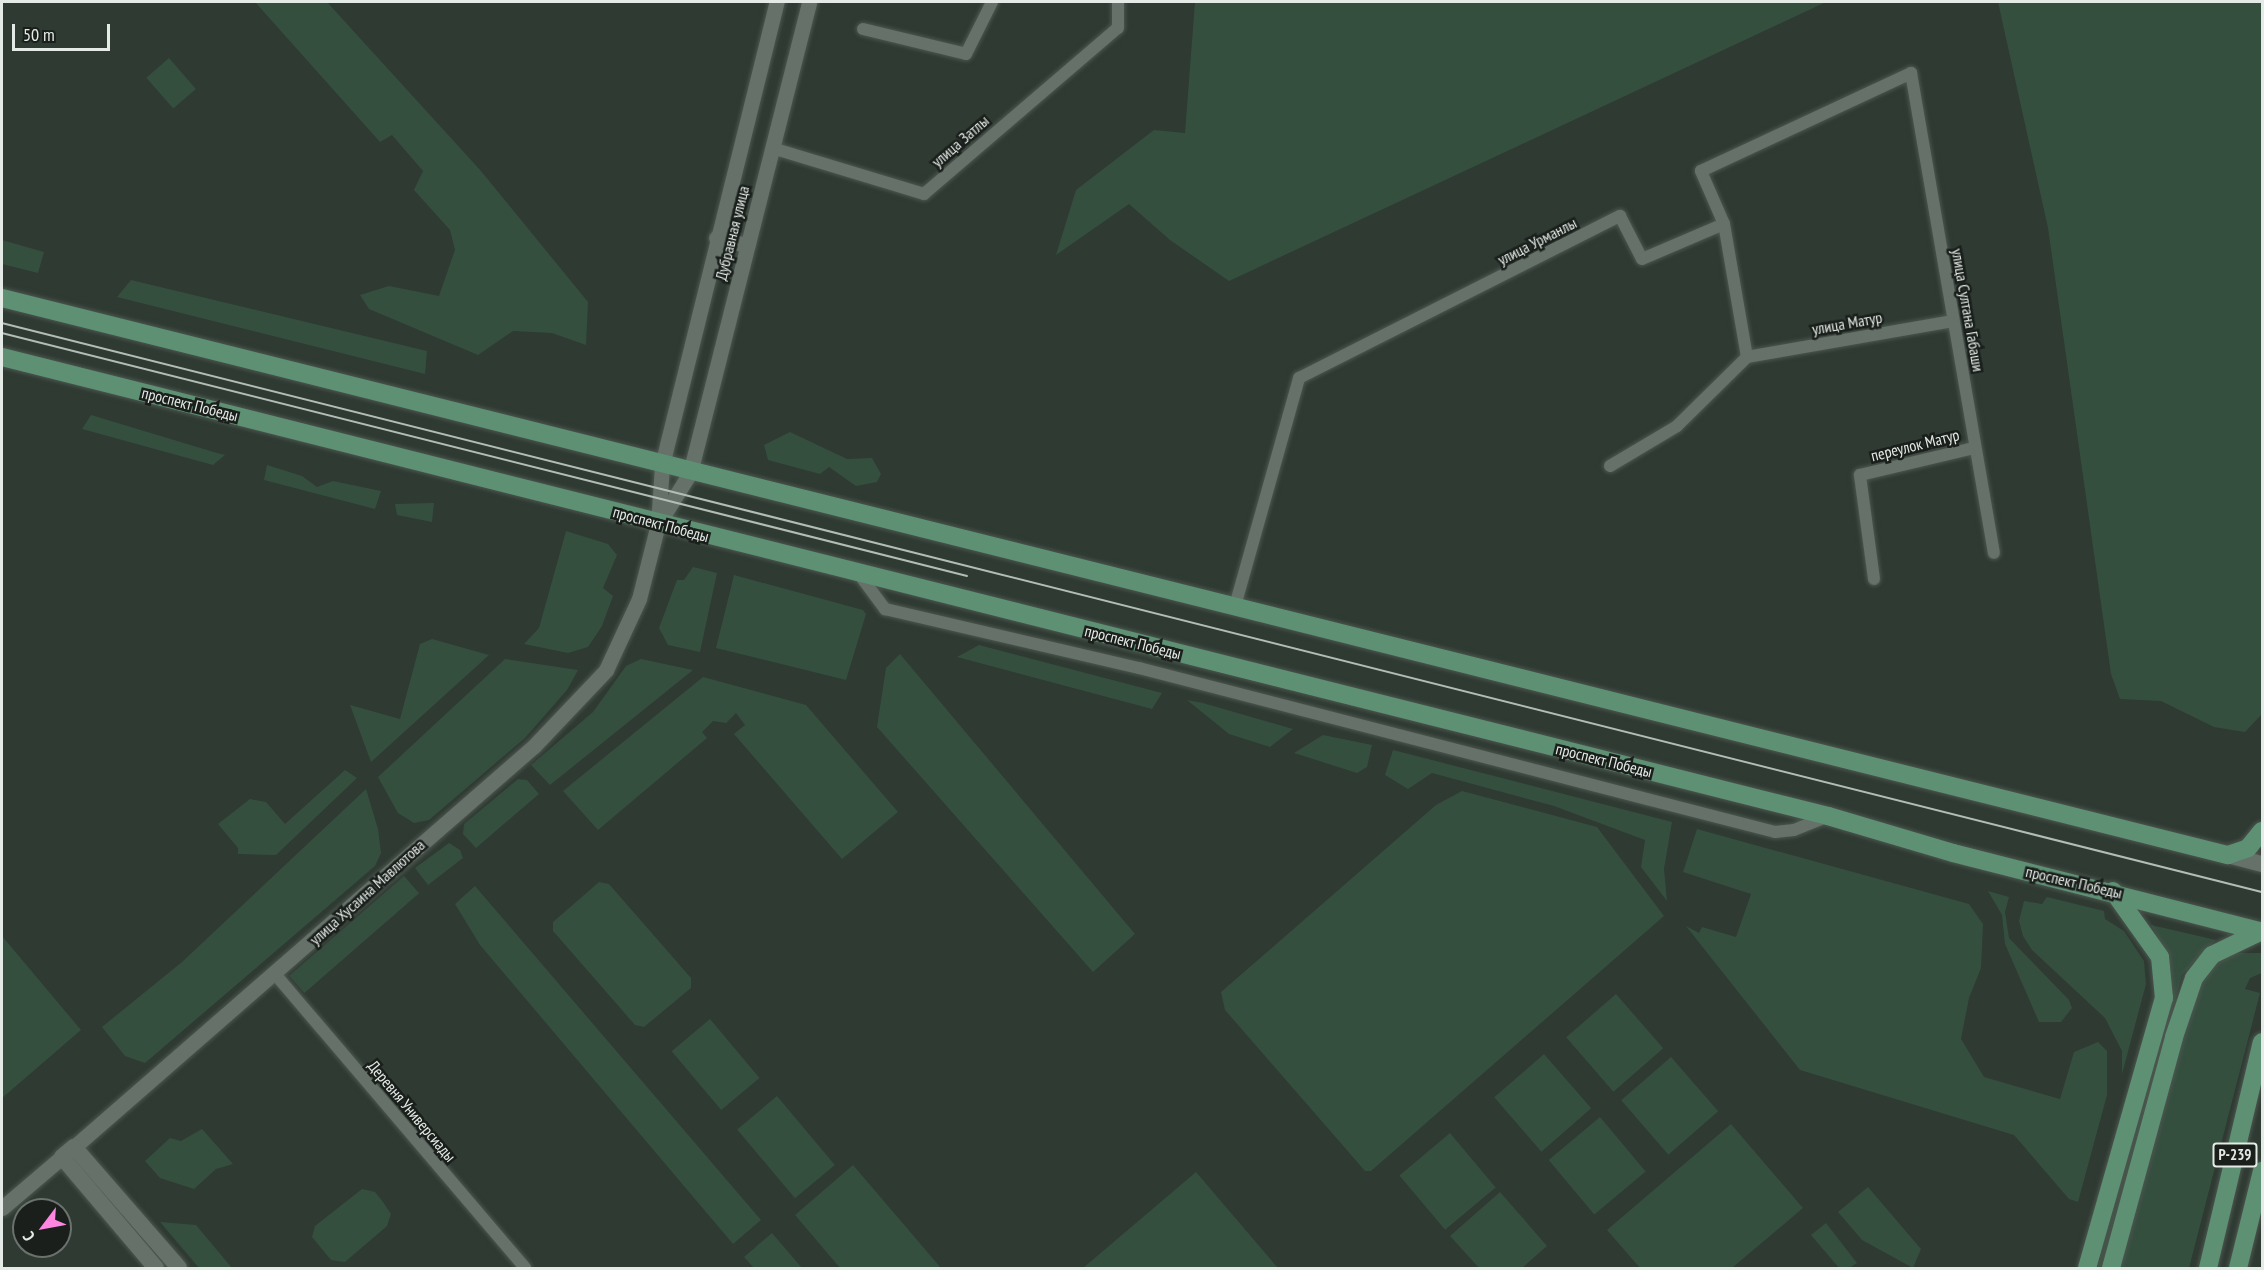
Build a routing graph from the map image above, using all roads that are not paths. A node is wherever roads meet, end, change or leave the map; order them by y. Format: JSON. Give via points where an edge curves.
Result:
{"nodes":[{"id":1,"x":777,"y":2,"type":"edge"},
{"id":2,"x":809,"y":2,"type":"edge"},
{"id":3,"x":992,"y":2,"type":"edge"},
{"id":4,"x":1118,"y":2,"type":"edge"},
{"id":5,"x":863,"y":29,"type":"dead end"},
{"id":6,"x":772,"y":148,"type":"junction"},
{"id":7,"x":1724,"y":224,"type":"junction"},
{"id":8,"x":716,"y":238,"type":"junction"},
{"id":9,"x":747,"y":246,"type":"junction"},
{"id":10,"x":2,"y":298,"type":"edge"},
{"id":11,"x":1953,"y":321,"type":"junction"},
{"id":12,"x":2,"y":357,"type":"edge"},
{"id":13,"x":1747,"y":357,"type":"junction"},
{"id":14,"x":1974,"y":448,"type":"junction"},
{"id":15,"x":662,"y":465,"type":"junction"},
{"id":16,"x":1610,"y":466,"type":"dead end"},
{"id":17,"x":690,"y":473,"type":"junction"},
{"id":18,"x":658,"y":524,"type":"junction"},
{"id":19,"x":1994,"y":553,"type":"dead end"},
{"id":20,"x":859,"y":574,"type":"junction"},
{"id":21,"x":1874,"y":579,"type":"dead end"},
{"id":22,"x":1236,"y":606,"type":"junction"},
{"id":23,"x":1828,"y":816,"type":"junction"},
{"id":24,"x":2262,"y":831,"type":"edge"},
{"id":25,"x":2228,"y":855,"type":"junction"},
{"id":26,"x":2262,"y":864,"type":"edge"},
{"id":27,"x":2113,"y":891,"type":"junction"},
{"id":28,"x":2262,"y":931,"type":"edge"},
{"id":29,"x":275,"y":974,"type":"junction"},
{"id":30,"x":2262,"y":1042,"type":"edge"},
{"id":31,"x":68,"y":1152,"type":"junction"},
{"id":32,"x":2262,"y":1171,"type":"edge"},
{"id":33,"x":2,"y":1208,"type":"edge"},
{"id":34,"x":156,"y":1269,"type":"edge"},
{"id":35,"x":179,"y":1269,"type":"edge"},
{"id":36,"x":525,"y":1269,"type":"edge"},
{"id":37,"x":2087,"y":1269,"type":"edge"},
{"id":38,"x":2111,"y":1269,"type":"edge"},
{"id":39,"x":2208,"y":1269,"type":"edge"},
{"id":40,"x":2238,"y":1269,"type":"edge"}],
"edges":[{"from":1,"to":8,"type":"street","name":"Дубравная улица"},
{"from":2,"to":6,"type":"street","name":"Дубравная улица"},
{"from":3,"to":5,"type":"street","via":[[966,54]]},
{"from":4,"to":6,"type":"street","name":"улица Затлы","via":[[1118,28],[924,194]]},
{"from":6,"to":9,"type":"street","name":"Дубравная улица"},
{"from":7,"to":11,"type":"street","name":"улица Султана Габаши","via":[[1701,171],[1911,73]]},
{"from":7,"to":13,"type":"street"},
{"from":7,"to":22,"type":"street","name":"улица Урманлы","via":[[1642,259],[1620,216],[1299,378]]},
{"from":8,"to":9,"type":"street"},
{"from":8,"to":15,"type":"street","name":"Дубравная улица"},
{"from":9,"to":17,"type":"street","name":"Дубравная улица"},
{"from":10,"to":15,"type":"main road"},
{"from":11,"to":13,"type":"street","name":"улица Матур"},
{"from":11,"to":14,"type":"street","name":"улица Султана Габаши"},
{"from":12,"to":18,"type":"main road","name":"проспект Победы"},
{"from":13,"to":16,"type":"street","via":[[1677,426]]},
{"from":14,"to":19,"type":"street","name":"улица Султана Габаши"},
{"from":14,"to":21,"type":"street","name":"переулок Матур","via":[[1860,475]]},
{"from":15,"to":17,"type":"main road"},
{"from":15,"to":18,"type":"street","name":"Дубравная улица"},
{"from":17,"to":18,"type":"street","name":"Дубравная улица"},
{"from":17,"to":22,"type":"main road"},
{"from":18,"to":20,"type":"main road","name":"проспект Победы"},
{"from":18,"to":29,"type":"street","name":"улица Хусаина Мавлютова","via":[[630,624],[606,670],[572,710]]},
{"from":20,"to":23,"type":"main road","name":"проспект Победы"},
{"from":20,"to":23,"type":"street","via":[[885,609],[1139,668],[1775,832],[1794,830]]},
{"from":22,"to":25,"type":"main road"},
{"from":23,"to":27,"type":"main road","name":"проспект Победы","via":[[1953,853]]},
{"from":24,"to":25,"type":"main road","via":[[2248,848]]},
{"from":25,"to":26,"type":"main road"},
{"from":27,"to":28,"type":"main road","name":"проспект Победы"},
{"from":27,"to":37,"type":"main road","via":[[2160,957],[2164,998]]},
{"from":28,"to":38,"type":"main road","via":[[2212,955],[2194,978],[2174,1037]]},
{"from":29,"to":31,"type":"street","name":"улица Хусаина Мавлютова"},
{"from":29,"to":36,"type":"street","name":"Деревня Универсиады"},
{"from":30,"to":39,"type":"main road","number":"Р-239"},
{"from":31,"to":33,"type":"street","name":"улица Хусаина Мавлютова"},
{"from":31,"to":34,"type":"main road"},
{"from":31,"to":35,"type":"main road"},
{"from":32,"to":40,"type":"main road","number":"Р-239"}]}
